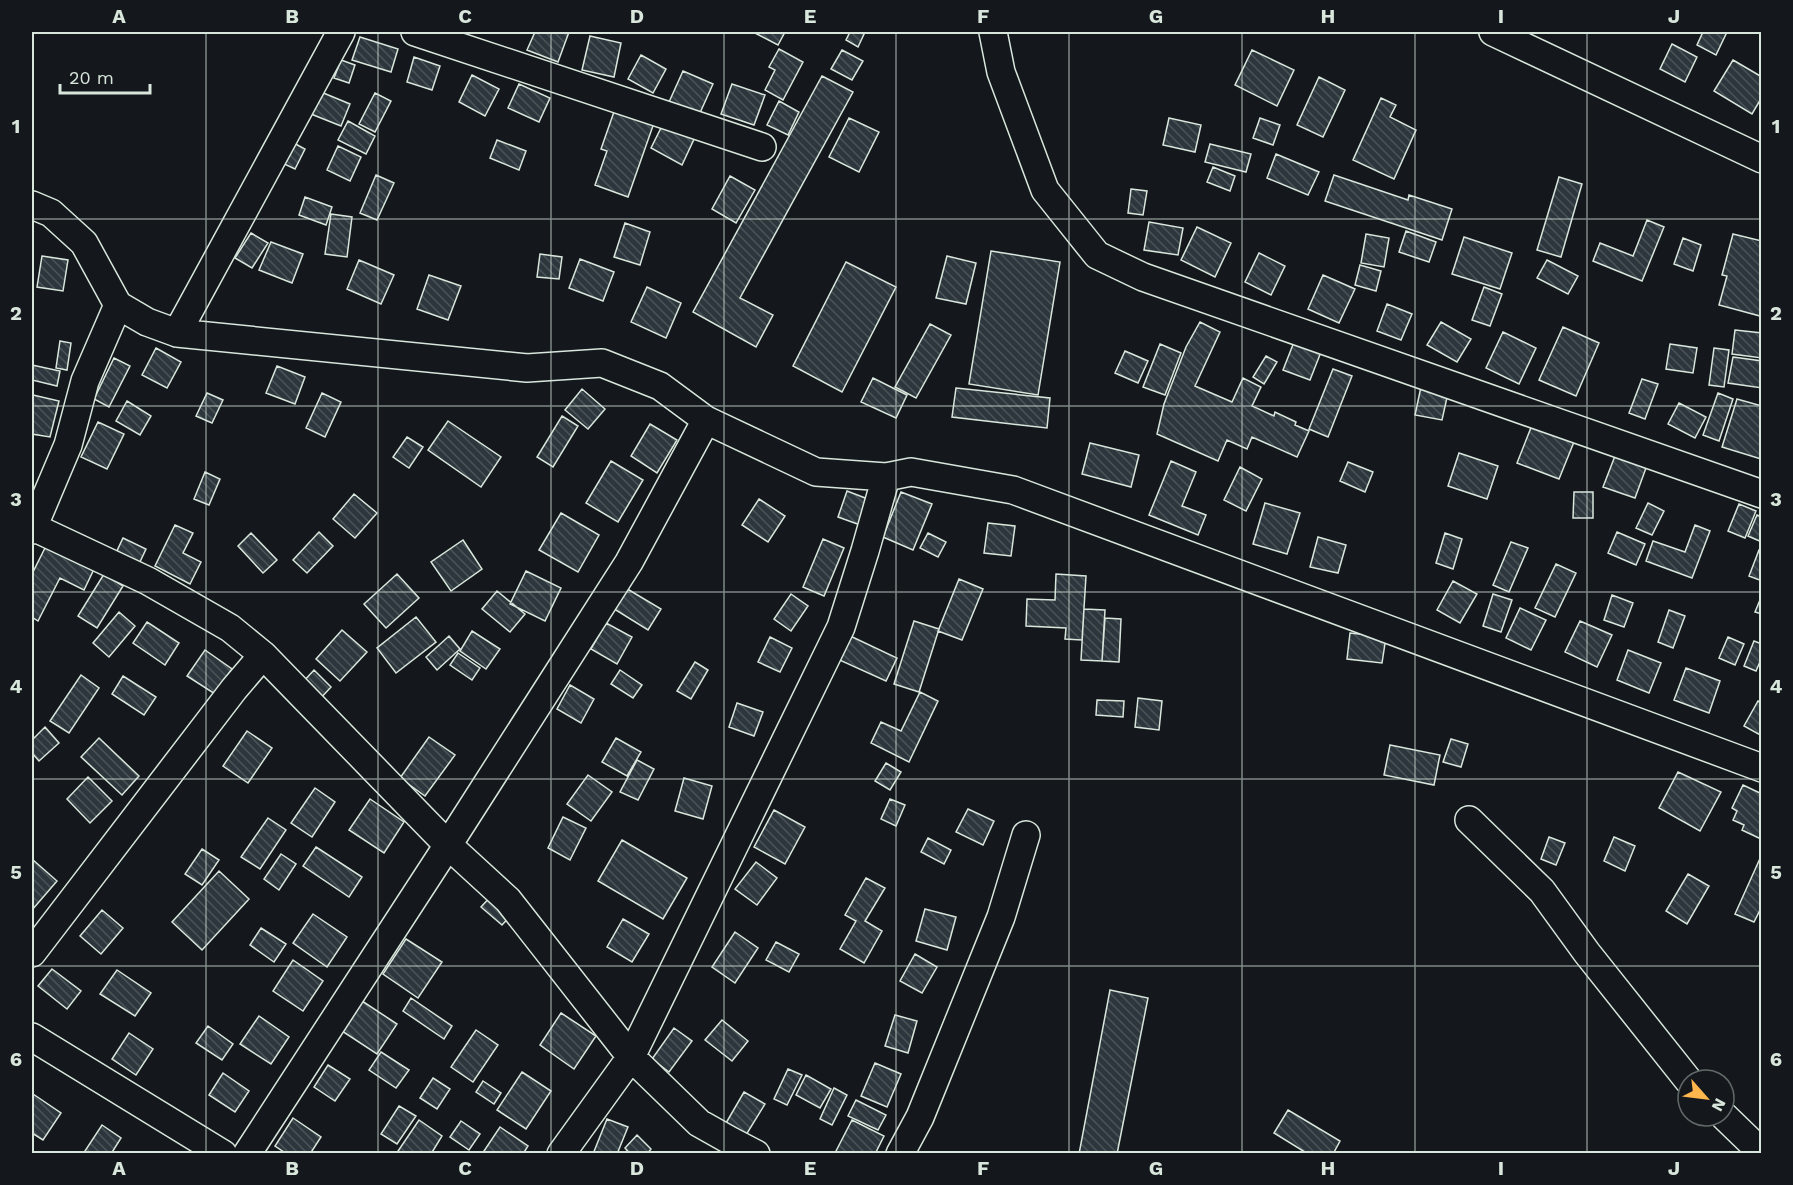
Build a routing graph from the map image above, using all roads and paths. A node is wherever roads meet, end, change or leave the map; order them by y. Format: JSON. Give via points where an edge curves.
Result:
{"nodes":[{"id":1,"x":341,"y":32,"type":"edge"},
{"id":2,"x":415,"y":32,"type":"edge"},
{"id":3,"x":993,"y":32,"type":"edge"},
{"id":4,"x":1493,"y":32,"type":"edge"},
{"id":5,"x":762,"y":147,"type":"dead end"},
{"id":6,"x":1761,"y":159,"type":"edge"},
{"id":7,"x":32,"y":205,"type":"edge"},
{"id":8,"x":118,"y":305,"type":"junction"},
{"id":9,"x":177,"y":333,"type":"junction"},
{"id":10,"x":706,"y":420,"type":"junction"},
{"id":11,"x":886,"y":477,"type":"junction"},
{"id":12,"x":1761,"y":494,"type":"edge"},
{"id":13,"x":32,"y":529,"type":"edge"},
{"id":14,"x":263,"y":655,"type":"junction"},
{"id":15,"x":1761,"y":768,"type":"edge"},
{"id":16,"x":1469,"y":820,"type":"dead end"},
{"id":17,"x":1026,"y":835,"type":"dead end"},
{"id":18,"x":448,"y":845,"type":"junction"},
{"id":19,"x":32,"y":952,"type":"edge"},
{"id":20,"x":32,"y":1037,"type":"edge"},
{"id":21,"x":631,"y":1058,"type":"junction"},
{"id":22,"x":1678,"y":1068,"type":"edge"},
{"id":23,"x":1736,"y":1128,"type":"edge"},
{"id":24,"x":1761,"y":1150,"type":"edge"},
{"id":25,"x":223,"y":1154,"type":"edge"},
{"id":26,"x":247,"y":1154,"type":"edge"},
{"id":27,"x":561,"y":1154,"type":"edge"},
{"id":28,"x":756,"y":1154,"type":"edge"},
{"id":29,"x":900,"y":1154,"type":"edge"}],
"edges":[{"from":1,"to":9,"type":"street"},
{"from":2,"to":5,"type":"street"},
{"from":3,"to":12,"type":"street","via":[[1001,72],[1045,190],[1097,255],[1143,278]]},
{"from":4,"to":6,"type":"street"},
{"from":7,"to":8,"type":"street","via":[[51,213],[84,243]]},
{"from":8,"to":9,"type":"street"},
{"from":8,"to":13,"type":"street","via":[[85,381],[68,445]]},
{"from":9,"to":10,"type":"street","via":[[527,368],[602,363],[660,386]]},
{"from":10,"to":11,"type":"street","via":[[816,472]]},
{"from":10,"to":18,"type":"street","via":[[629,562]]},
{"from":11,"to":15,"type":"street","via":[[911,472],[1013,490]]},
{"from":11,"to":21,"type":"street","via":[[841,627]]},
{"from":13,"to":14,"type":"street","via":[[148,582],[230,628]]},
{"from":14,"to":18,"type":"street"},
{"from":14,"to":19,"type":"street"},
{"from":16,"to":22,"type":"street","via":[[1542,891]]},
{"from":17,"to":29,"type":"street","via":[[1001,917],[920,1117]]},
{"from":18,"to":21,"type":"street","via":[[508,900]]},
{"from":18,"to":26,"type":"street"},
{"from":20,"to":25,"type":"street"},
{"from":21,"to":27,"type":"street"},
{"from":21,"to":28,"type":"street","via":[[699,1123]]},
{"from":23,"to":24,"type":"street"}]}
